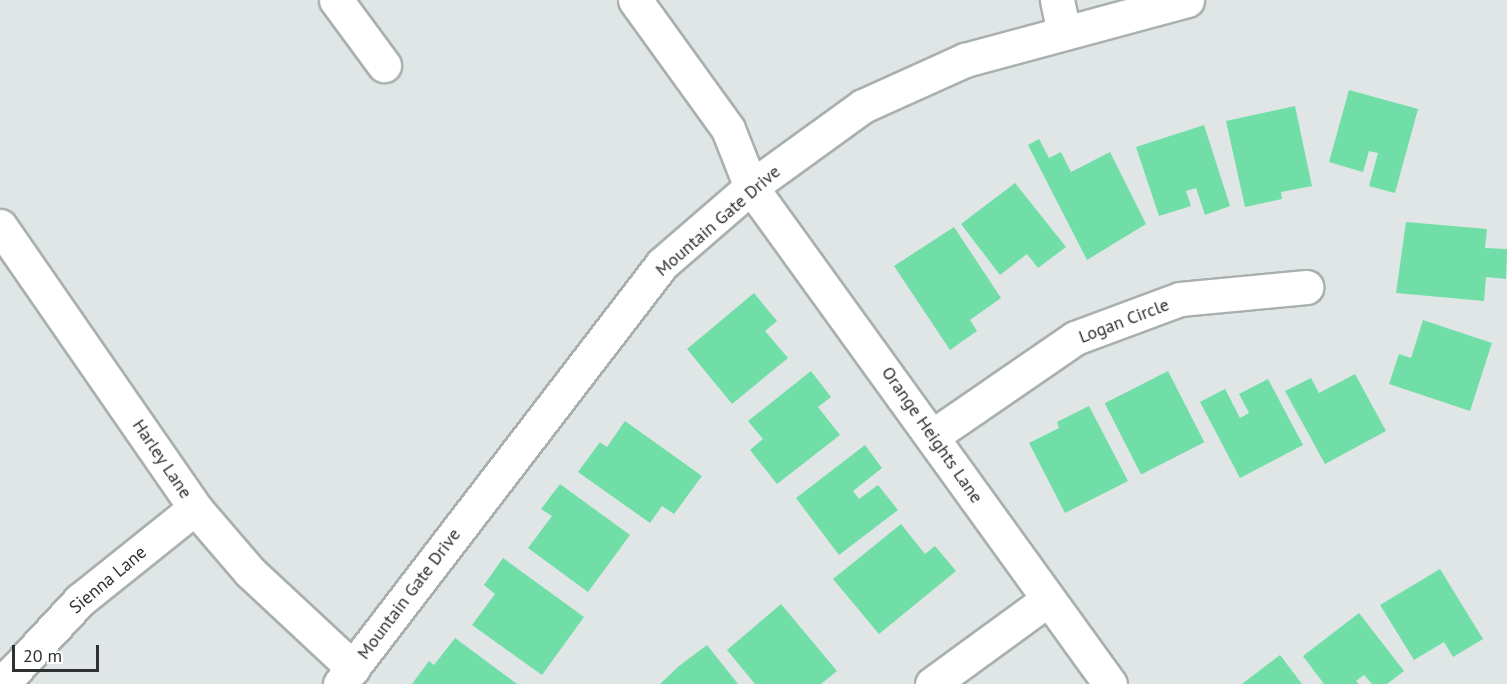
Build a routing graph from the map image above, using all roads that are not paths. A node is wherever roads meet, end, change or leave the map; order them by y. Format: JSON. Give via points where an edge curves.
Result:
{"nodes":[{"id":1,"x":336,"y":0,"type":"edge"},
{"id":2,"x":635,"y":0,"type":"edge"},
{"id":3,"x":1057,"y":0,"type":"edge"},
{"id":4,"x":1187,"y":0,"type":"edge"},
{"id":5,"x":1064,"y":32,"type":"junction"},
{"id":6,"x":384,"y":65,"type":"dead end"},
{"id":7,"x":752,"y":187,"type":"junction"},
{"id":8,"x":0,"y":226,"type":"edge"},
{"id":9,"x":1306,"y":287,"type":"dead end"},
{"id":10,"x":934,"y":435,"type":"junction"},
{"id":11,"x":195,"y":508,"type":"junction"},
{"id":12,"x":1047,"y":600,"type":"junction"},
{"id":13,"x":346,"y":676,"type":"edge"},
{"id":14,"x":2,"y":684,"type":"edge"},
{"id":15,"x":932,"y":684,"type":"edge"},
{"id":16,"x":1110,"y":684,"type":"edge"}],
"edges":[{"from":1,"to":6,"type":"street"},
{"from":2,"to":7,"type":"street","name":"Orange Heights Lane","via":[[728,129]]},
{"from":3,"to":5,"type":"street"},
{"from":4,"to":5,"type":"street","name":"Mountain Gate Drive"},
{"from":5,"to":7,"type":"street","name":"Mountain Gate Drive","via":[[965,60],[863,106]]},
{"from":7,"to":10,"type":"street","name":"Orange Heights Lane"},
{"from":7,"to":13,"type":"street","name":"Mountain Gate Drive","via":[[662,264]]},
{"from":8,"to":11,"type":"street","name":"Harley Lane"},
{"from":9,"to":10,"type":"street","name":"Logan Circle","via":[[1180,299],[1075,338]]},
{"from":10,"to":12,"type":"street","name":"Orange Heights Lane"},
{"from":11,"to":13,"type":"street","name":"Harley Lane"},
{"from":11,"to":14,"type":"street","name":"Sienna Lane","via":[[80,600]]},
{"from":12,"to":15,"type":"street"},
{"from":12,"to":16,"type":"street","name":"Orange Heights Lane"}]}
